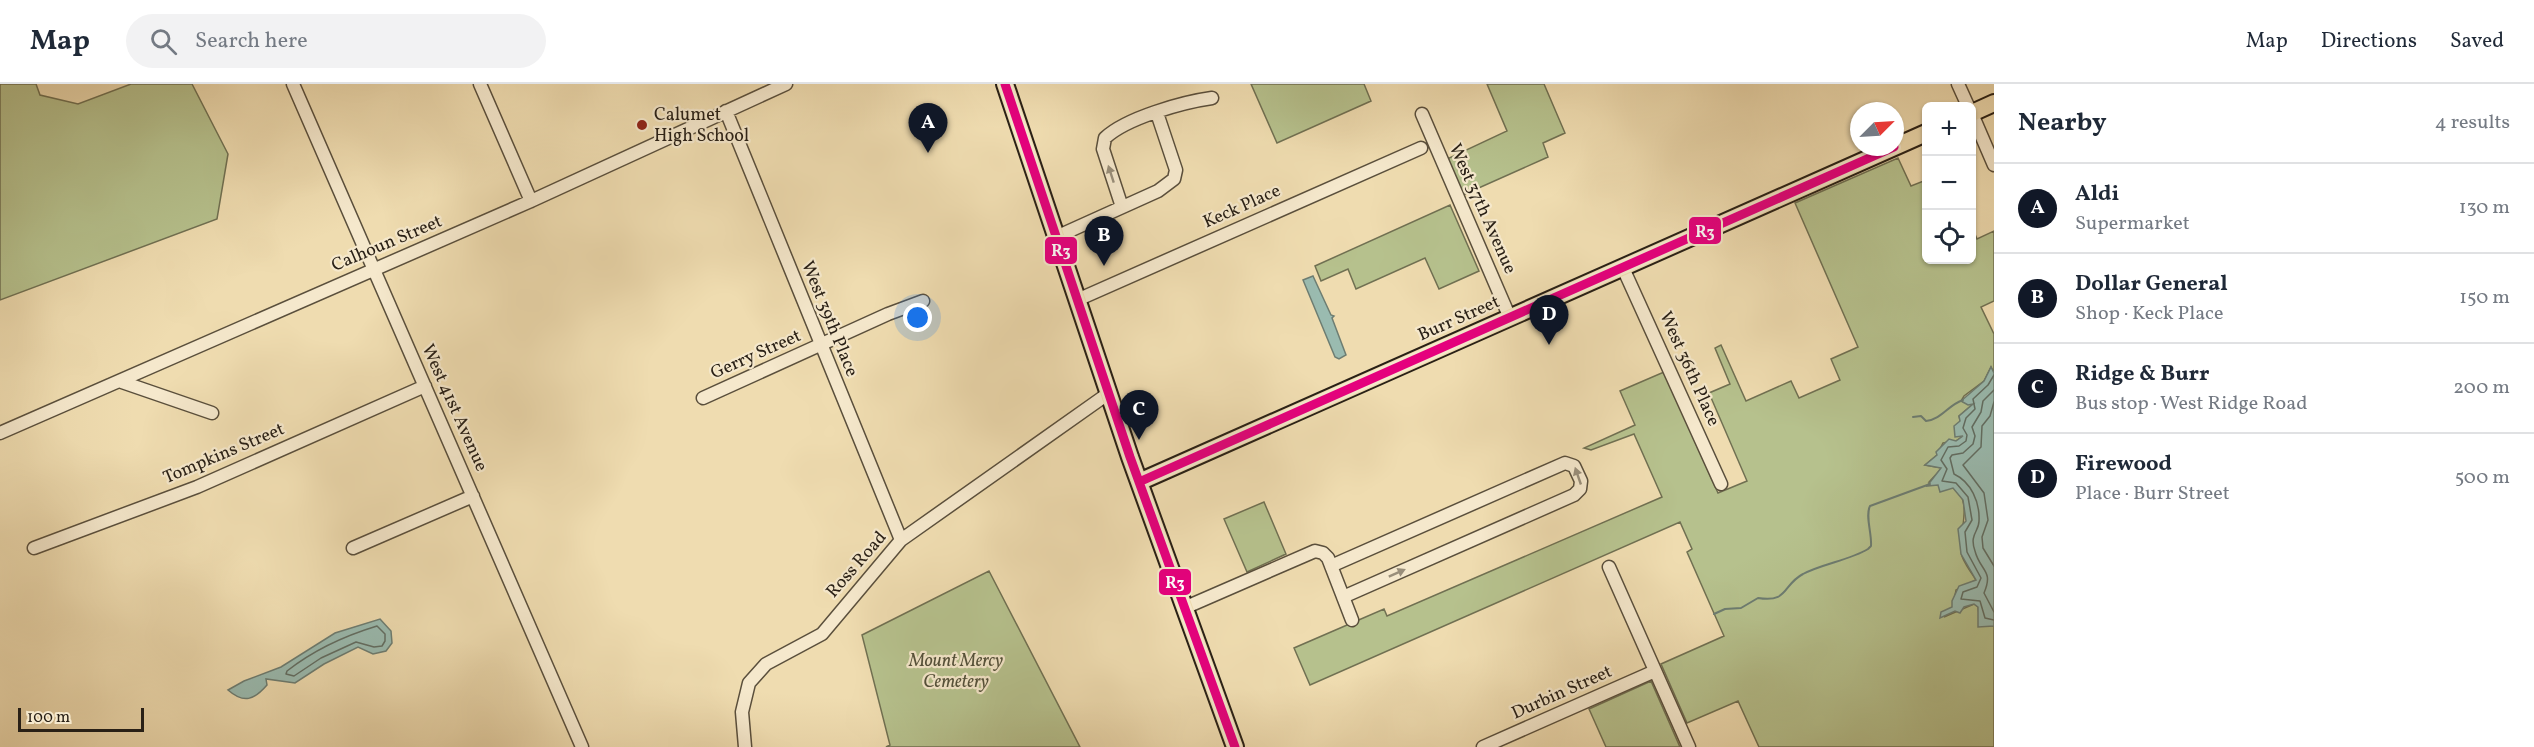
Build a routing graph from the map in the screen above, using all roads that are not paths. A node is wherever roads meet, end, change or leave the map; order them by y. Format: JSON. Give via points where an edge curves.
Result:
{"nodes":[{"id":1,"x":293,"y":84,"type":"edge"},
{"id":2,"x":480,"y":84,"type":"edge"},
{"id":3,"x":786,"y":84,"type":"edge"},
{"id":4,"x":1005,"y":84,"type":"edge"},
{"id":5,"x":1958,"y":84,"type":"edge"},
{"id":6,"x":1212,"y":98,"type":"dead end"},
{"id":7,"x":1966,"y":102,"type":"edge"},
{"id":8,"x":1994,"y":103,"type":"edge"},
{"id":9,"x":726,"y":111,"type":"junction"},
{"id":10,"x":1976,"y":112,"type":"edge"},
{"id":11,"x":1157,"y":113,"type":"junction"},
{"id":12,"x":1422,"y":114,"type":"dead end"},
{"id":13,"x":1976,"y":125,"type":"edge"},
{"id":14,"x":1922,"y":135,"type":"edge"},
{"id":15,"x":1420,"y":148,"type":"dead end"},
{"id":16,"x":1994,"y":165,"type":"edge"},
{"id":17,"x":531,"y":201,"type":"junction"},
{"id":18,"x":1122,"y":207,"type":"junction"},
{"id":19,"x":1056,"y":237,"type":"junction"},
{"id":20,"x":1623,"y":268,"type":"junction"},
{"id":21,"x":374,"y":269,"type":"junction"},
{"id":22,"x":1077,"y":300,"type":"junction"},
{"id":23,"x":923,"y":301,"type":"dead end"},
{"id":24,"x":1510,"y":318,"type":"junction"},
{"id":25,"x":820,"y":346,"type":"junction"},
{"id":26,"x":119,"y":381,"type":"junction"},
{"id":27,"x":425,"y":386,"type":"junction"},
{"id":28,"x":1108,"y":393,"type":"junction"},
{"id":29,"x":703,"y":398,"type":"dead end"},
{"id":30,"x":212,"y":413,"type":"dead end"},
{"id":31,"x":0,"y":433,"type":"edge"},
{"id":32,"x":1139,"y":482,"type":"junction"},
{"id":33,"x":1721,"y":484,"type":"dead end"},
{"id":34,"x":473,"y":496,"type":"junction"},
{"id":35,"x":901,"y":540,"type":"junction"},
{"id":36,"x":34,"y":548,"type":"dead end"},
{"id":37,"x":353,"y":548,"type":"dead end"},
{"id":38,"x":1331,"y":566,"type":"junction"},
{"id":39,"x":1609,"y":567,"type":"dead end"},
{"id":40,"x":1343,"y":597,"type":"junction"},
{"id":41,"x":1184,"y":608,"type":"junction"},
{"id":42,"x":1352,"y":620,"type":"dead end"},
{"id":43,"x":1655,"y":671,"type":"junction"},
{"id":44,"x":582,"y":747,"type":"edge"},
{"id":45,"x":745,"y":747,"type":"edge"},
{"id":46,"x":1235,"y":747,"type":"edge"},
{"id":47,"x":1483,"y":747,"type":"edge"},
{"id":48,"x":1689,"y":747,"type":"edge"}],
"edges":[{"from":1,"to":21,"type":"street","name":"West 41st Avenue"},
{"from":2,"to":17,"type":"street"},
{"from":3,"to":9,"type":"street","name":"Calhoun Street"},
{"from":4,"to":19,"type":"main road"},
{"from":5,"to":7,"type":"street"},
{"from":6,"to":11,"type":"street","via":[[1189,101]]},
{"from":8,"to":10,"type":"main road"},
{"from":9,"to":17,"type":"street","name":"Calhoun Street"},
{"from":9,"to":25,"type":"street","name":"West 39th Place"},
{"from":11,"to":18,"type":"street","via":[[1176,176],[1161,189]]},
{"from":18,"to":11,"type":"street","one_way":true,"via":[[1103,149],[1104,141],[1115,131]]},
{"from":12,"to":24,"type":"street","name":"West 37th Avenue"},
{"from":13,"to":16,"type":"street"},
{"from":14,"to":20,"type":"main road","name":"Burr Street"},
{"from":15,"to":22,"type":"street","name":"Keck Place"},
{"from":17,"to":21,"type":"street","name":"Calhoun Street"},
{"from":18,"to":19,"type":"street"},
{"from":19,"to":22,"type":"main road"},
{"from":20,"to":24,"type":"main road","name":"Burr Street"},
{"from":20,"to":33,"type":"street","name":"West 36th Place"},
{"from":21,"to":26,"type":"street","name":"Calhoun Street"},
{"from":21,"to":27,"type":"street","name":"West 41st Avenue"},
{"from":22,"to":28,"type":"main road"},
{"from":23,"to":25,"type":"street","name":"Gerry Street"},
{"from":24,"to":32,"type":"main road","name":"Burr Street"},
{"from":25,"to":29,"type":"street","name":"Gerry Street"},
{"from":25,"to":35,"type":"street","name":"West 39th Place"},
{"from":26,"to":30,"type":"street"},
{"from":26,"to":31,"type":"street","name":"Calhoun Street"},
{"from":27,"to":34,"type":"street","name":"West 41st Avenue"},
{"from":27,"to":36,"type":"street","name":"Tompkins Street","via":[[197,487]]},
{"from":28,"to":32,"type":"main road"},
{"from":28,"to":35,"type":"street","name":"Ross Road"},
{"from":32,"to":41,"type":"main road"},
{"from":34,"to":37,"type":"street"},
{"from":34,"to":44,"type":"street","name":"West 41st Avenue"},
{"from":35,"to":45,"type":"street","name":"Ross Road","via":[[822,634],[766,664],[749,683],[742,712]]},
{"from":38,"to":40,"type":"street"},
{"from":40,"to":38,"type":"street","one_way":true,"via":[[1574,495],[1580,489],[1581,479],[1574,466],[1565,463]]},
{"from":38,"to":41,"type":"street","via":[[1323,553],[1311,551]]},
{"from":39,"to":43,"type":"street"},
{"from":40,"to":42,"type":"street"},
{"from":41,"to":46,"type":"main road"},
{"from":43,"to":47,"type":"street","name":"Durbin Street"},
{"from":43,"to":48,"type":"street"}]}
